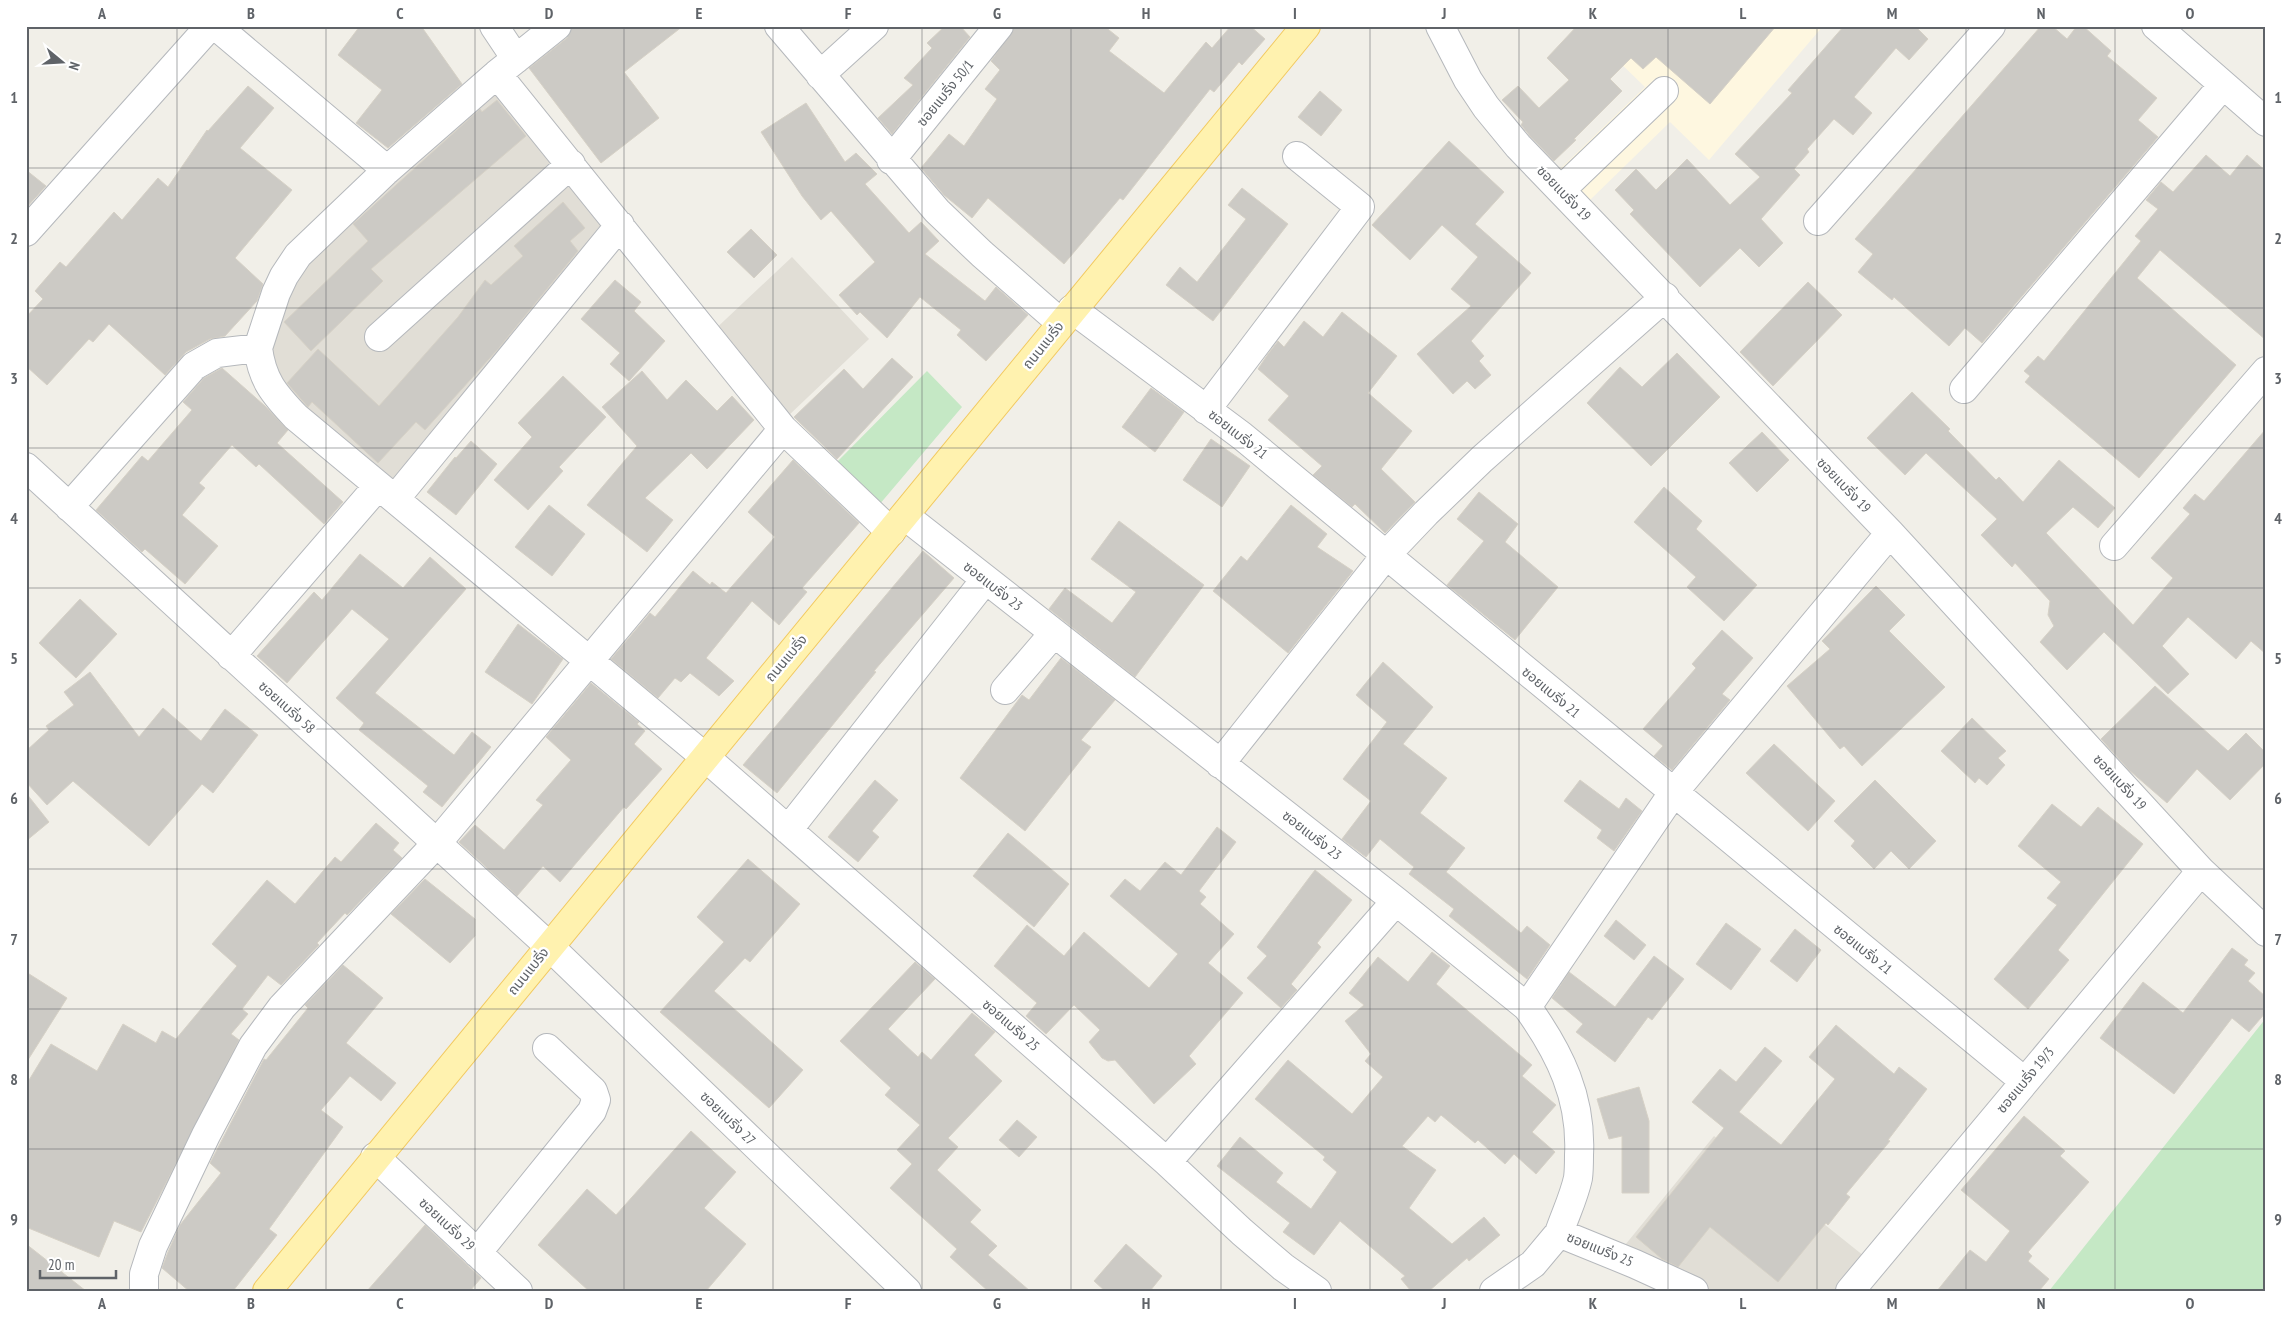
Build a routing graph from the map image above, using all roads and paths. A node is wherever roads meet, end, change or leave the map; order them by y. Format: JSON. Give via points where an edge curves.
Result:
{"nodes":[{"id":1,"x":210,"y":26,"type":"edge"},
{"id":2,"x":216,"y":26,"type":"edge"},
{"id":3,"x":494,"y":26,"type":"edge"},
{"id":4,"x":557,"y":26,"type":"edge"},
{"id":5,"x":778,"y":26,"type":"edge"},
{"id":6,"x":874,"y":26,"type":"edge"},
{"id":7,"x":999,"y":26,"type":"edge"},
{"id":8,"x":1306,"y":26,"type":"edge"},
{"id":9,"x":1440,"y":26,"type":"edge"},
{"id":10,"x":1991,"y":26,"type":"edge"},
{"id":11,"x":2156,"y":26,"type":"edge"},
{"id":12,"x":507,"y":66,"type":"junction"},
{"id":13,"x":820,"y":75,"type":"junction"},
{"id":14,"x":2222,"y":84,"type":"junction"},
{"id":15,"x":1664,"y":92,"type":"dead end"},
{"id":16,"x":2266,"y":122,"type":"edge"},
{"id":17,"x":1297,"y":156,"type":"dead end"},
{"id":18,"x":891,"y":160,"type":"junction"},
{"id":19,"x":571,"y":164,"type":"junction"},
{"id":20,"x":387,"y":170,"type":"junction"},
{"id":21,"x":1561,"y":190,"type":"junction"},
{"id":22,"x":1818,"y":221,"type":"dead end"},
{"id":23,"x":620,"y":225,"type":"junction"},
{"id":24,"x":26,"y":232,"type":"edge"},
{"id":25,"x":1665,"y":297,"type":"junction"},
{"id":26,"x":1067,"y":316,"type":"junction"},
{"id":27,"x":379,"y":337,"type":"dead end"},
{"id":28,"x":258,"y":348,"type":"junction"},
{"id":29,"x":2266,"y":371,"type":"edge"},
{"id":30,"x":1964,"y":389,"type":"dead end"},
{"id":31,"x":1206,"y":410,"type":"junction"},
{"id":32,"x":784,"y":429,"type":"junction"},
{"id":33,"x":26,"y":468,"type":"edge"},
{"id":34,"x":387,"y":492,"type":"junction"},
{"id":35,"x":70,"y":508,"type":"junction"},
{"id":36,"x":898,"y":524,"type":"junction"},
{"id":37,"x":1890,"y":533,"type":"junction"},
{"id":38,"x":2114,"y":546,"type":"dead end"},
{"id":39,"x":1386,"y":555,"type":"junction"},
{"id":40,"x":985,"y":580,"type":"junction"},
{"id":41,"x":1054,"y":633,"type":"junction"},
{"id":42,"x":231,"y":656,"type":"junction"},
{"id":43,"x":590,"y":659,"type":"junction"},
{"id":44,"x":1005,"y":690,"type":"dead end"},
{"id":45,"x":705,"y":756,"type":"junction"},
{"id":46,"x":1220,"y":764,"type":"junction"},
{"id":47,"x":1673,"y":793,"type":"junction"},
{"id":48,"x":788,"y":830,"type":"junction"},
{"id":49,"x":437,"y":842,"type":"junction"},
{"id":50,"x":2201,"y":871,"type":"junction"},
{"id":51,"x":1396,"y":901,"type":"junction"},
{"id":52,"x":2266,"y":932,"type":"edge"},
{"id":53,"x":549,"y":946,"type":"junction"},
{"id":54,"x":1527,"y":1007,"type":"junction"},
{"id":55,"x":547,"y":1048,"type":"dead end"},
{"id":56,"x":2024,"y":1081,"type":"junction"},
{"id":57,"x":375,"y":1157,"type":"junction"},
{"id":58,"x":1167,"y":1162,"type":"junction"},
{"id":59,"x":1559,"y":1233,"type":"junction"},
{"id":60,"x":477,"y":1253,"type":"junction"},
{"id":61,"x":144,"y":1291,"type":"edge"},
{"id":62,"x":267,"y":1291,"type":"edge"},
{"id":63,"x":518,"y":1291,"type":"edge"},
{"id":64,"x":907,"y":1291,"type":"edge"},
{"id":65,"x":1317,"y":1291,"type":"edge"},
{"id":66,"x":1494,"y":1291,"type":"edge"},
{"id":67,"x":1694,"y":1291,"type":"edge"},
{"id":68,"x":1850,"y":1291,"type":"edge"}],
"edges":[{"from":1,"to":24,"type":"street"},
{"from":2,"to":20,"type":"street"},
{"from":3,"to":12,"type":"street","name":"ซอยแบริ่ง 23"},
{"from":4,"to":12,"type":"street"},
{"from":5,"to":13,"type":"street","name":"ซอยแบริ่ง 21"},
{"from":6,"to":13,"type":"street"},
{"from":7,"to":18,"type":"street","name":"ซอยแบริ่ง 50/1"},
{"from":8,"to":26,"type":"main road","name":"ถนนแบริ่ง"},
{"from":9,"to":21,"type":"street","name":"ซอยแบริ่ง 19","via":[[1486,107]]},
{"from":10,"to":22,"type":"street"},
{"from":11,"to":14,"type":"street"},
{"from":12,"to":19,"type":"street","name":"ซอยแบริ่ง 23"},
{"from":12,"to":20,"type":"street"},
{"from":13,"to":18,"type":"street","name":"ซอยแบริ่ง 21"},
{"from":14,"to":16,"type":"street"},
{"from":14,"to":30,"type":"street"},
{"from":15,"to":21,"type":"street"},
{"from":17,"to":31,"type":"street","via":[[1360,207]]},
{"from":18,"to":26,"type":"street","name":"ซอยแบริ่ง 21","via":[[950,223]]},
{"from":19,"to":23,"type":"street","name":"ซอยแบริ่ง 23"},
{"from":19,"to":27,"type":"street"},
{"from":20,"to":28,"type":"street","via":[[298,256],[276,293]]},
{"from":21,"to":25,"type":"street","name":"ซอยแบริ่ง 19"},
{"from":23,"to":32,"type":"street","name":"ซอยแบริ่ง 23"},
{"from":23,"to":34,"type":"street"},
{"from":25,"to":37,"type":"street","name":"ซอยแบริ่ง 19"},
{"from":25,"to":39,"type":"street","via":[[1482,459]]},
{"from":26,"to":31,"type":"street","name":"ซอยแบริ่ง 21"},
{"from":26,"to":36,"type":"main road","name":"ถนนแบริ่ง"},
{"from":28,"to":34,"type":"street","name":"ซอยแบริ่ง 25","via":[[260,365],[277,397],[296,417]]},
{"from":28,"to":35,"type":"street","via":[[217,353],[194,366]]},
{"from":29,"to":38,"type":"street"},
{"from":31,"to":39,"type":"street","name":"ซอยแบริ่ง 21"},
{"from":32,"to":36,"type":"street","name":"ซอยแบริ่ง 23"},
{"from":32,"to":43,"type":"street"},
{"from":33,"to":35,"type":"street","name":"ซอยแบริ่ง 58"},
{"from":34,"to":42,"type":"street"},
{"from":34,"to":43,"type":"street","name":"ซอยแบริ่ง 25"},
{"from":35,"to":42,"type":"street","name":"ซอยแบริ่ง 58"},
{"from":36,"to":40,"type":"street","name":"ซอยแบริ่ง 23"},
{"from":36,"to":45,"type":"main road","name":"ถนนแบริ่ง"},
{"from":37,"to":47,"type":"street"},
{"from":37,"to":50,"type":"street","name":"ซอยแบริ่ง 19"},
{"from":39,"to":46,"type":"street"},
{"from":39,"to":47,"type":"street","name":"ซอยแบริ่ง 21"},
{"from":40,"to":41,"type":"street","name":"ซอยแบริ่ง 23"},
{"from":40,"to":48,"type":"street"},
{"from":41,"to":44,"type":"street"},
{"from":41,"to":46,"type":"street","name":"ซอยแบริ่ง 23"},
{"from":42,"to":49,"type":"street","name":"ซอยแบริ่ง 58"},
{"from":43,"to":45,"type":"street","name":"ซอยแบริ่ง 25"},
{"from":43,"to":49,"type":"street"},
{"from":45,"to":48,"type":"street","name":"ซอยแบริ่ง 25"},
{"from":45,"to":53,"type":"main road","name":"ถนนแบริ่ง"},
{"from":46,"to":51,"type":"street","name":"ซอยแบริ่ง 23"},
{"from":47,"to":54,"type":"street"},
{"from":47,"to":56,"type":"street","name":"ซอยแบริ่ง 21"},
{"from":48,"to":58,"type":"street","name":"ซอยแบริ่ง 25"},
{"from":49,"to":53,"type":"street","name":"ซอยแบริ่ง 58"},
{"from":49,"to":61,"type":"street","via":[[282,1007],[253,1046],[153,1246],[144,1274]]},
{"from":50,"to":52,"type":"street","name":"ซอยแบริ่ง 19"},
{"from":50,"to":56,"type":"street","name":"ซอยแบริ่ง 19/3"},
{"from":51,"to":54,"type":"street","name":"ซอยแบริ่ง 23"},
{"from":51,"to":58,"type":"street"},
{"from":53,"to":57,"type":"main road","name":"ถนนแบริ่ง"},
{"from":53,"to":64,"type":"street","name":"ซอยแบริ่ง 27"},
{"from":54,"to":59,"type":"street","name":"ซอยแบริ่ง 23","via":[[1573,1090],[1579,1122],[1578,1178]]},
{"from":55,"to":60,"type":"street","via":[[593,1091],[596,1100],[592,1111]]},
{"from":56,"to":68,"type":"street","name":"ซอยแบริ่ง 19/3"},
{"from":57,"to":60,"type":"street","name":"ซอยแบริ่ง 29"},
{"from":57,"to":62,"type":"main road","name":"ถนนแบริ่ง"},
{"from":58,"to":65,"type":"street","name":"ซอยแบริ่ง 25","via":[[1283,1267]]},
{"from":59,"to":66,"type":"street","name":"ซอยแบริ่ง 25","via":[[1533,1264]]},
{"from":59,"to":67,"type":"street","name":"ซอยแบริ่ง 25"},
{"from":60,"to":63,"type":"street","name":"ซอยแบริ่ง 29"}]}
